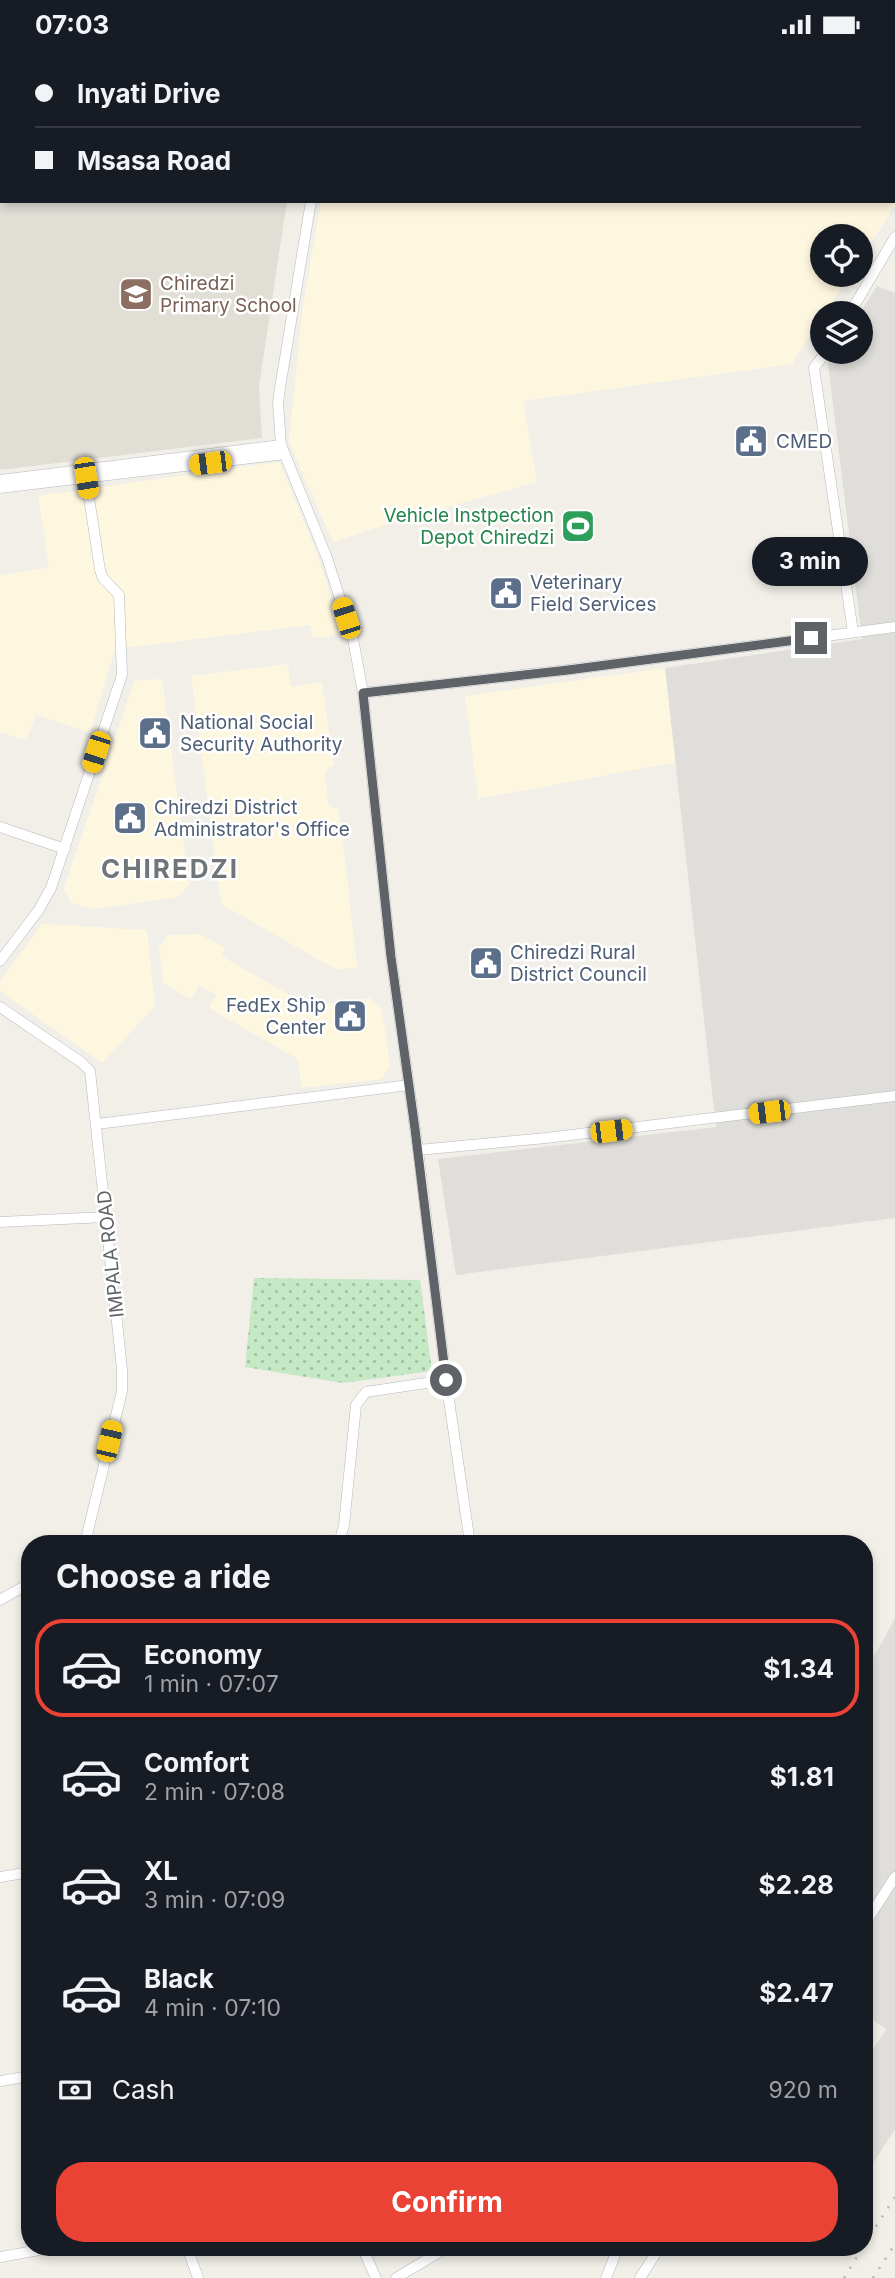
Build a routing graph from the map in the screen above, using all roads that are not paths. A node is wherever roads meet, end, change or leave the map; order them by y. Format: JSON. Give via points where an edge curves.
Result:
{"nodes":[{"id":1,"x":311,"y":203,"type":"edge"},
{"id":2,"x":895,"y":237,"type":"edge"},
{"id":3,"x":857,"y":301,"type":"edge"},
{"id":4,"x":817,"y":364,"type":"edge"},
{"id":5,"x":283,"y":449,"type":"junction"},
{"id":6,"x":86,"y":478,"type":"junction"},
{"id":7,"x":0,"y":480,"type":"edge"},
{"id":8,"x":0,"y":488,"type":"edge"},
{"id":9,"x":895,"y":627,"type":"edge"},
{"id":10,"x":853,"y":632,"type":"junction"},
{"id":11,"x":363,"y":693,"type":"junction"},
{"id":12,"x":0,"y":827,"type":"edge"},
{"id":13,"x":65,"y":849,"type":"junction"},
{"id":14,"x":0,"y":961,"type":"edge"},
{"id":15,"x":0,"y":1007,"type":"edge"},
{"id":16,"x":409,"y":1085,"type":"junction"},
{"id":17,"x":895,"y":1096,"type":"edge"},
{"id":18,"x":97,"y":1123,"type":"junction"},
{"id":19,"x":418,"y":1150,"type":"junction"},
{"id":20,"x":106,"y":1217,"type":"junction"},
{"id":21,"x":0,"y":1222,"type":"edge"},
{"id":22,"x":446,"y":1380,"type":"junction"},
{"id":23,"x":87,"y":1535,"type":"edge"},
{"id":24,"x":341,"y":1535,"type":"edge"},
{"id":25,"x":469,"y":1535,"type":"edge"},
{"id":26,"x":21,"y":1588,"type":"edge"},
{"id":27,"x":0,"y":1600,"type":"edge"},
{"id":28,"x":21,"y":1874,"type":"edge"},
{"id":29,"x":0,"y":1877,"type":"edge"},
{"id":30,"x":895,"y":1877,"type":"edge"},
{"id":31,"x":873,"y":1911,"type":"edge"},
{"id":32,"x":21,"y":2078,"type":"edge"},
{"id":33,"x":0,"y":2081,"type":"edge"},
{"id":34,"x":21,"y":2253,"type":"edge"},
{"id":35,"x":190,"y":2256,"type":"edge"},
{"id":36,"x":366,"y":2256,"type":"edge"},
{"id":37,"x":434,"y":2256,"type":"edge"},
{"id":38,"x":614,"y":2256,"type":"edge"},
{"id":39,"x":654,"y":2256,"type":"edge"},
{"id":40,"x":0,"y":2257,"type":"edge"},
{"id":41,"x":198,"y":2278,"type":"edge"},
{"id":42,"x":376,"y":2278,"type":"edge"},
{"id":43,"x":396,"y":2278,"type":"edge"},
{"id":44,"x":606,"y":2278,"type":"edge"},
{"id":45,"x":640,"y":2278,"type":"edge"}],
"edges":[{"from":1,"to":5,"type":"street","via":[[278,403]]},
{"from":2,"to":3,"type":"street"},
{"from":4,"to":10,"type":"street","via":[[814,368]]},
{"from":5,"to":6,"type":"street"},
{"from":5,"to":7,"type":"street"},
{"from":5,"to":11,"type":"street","via":[[327,558],[353,639]]},
{"from":6,"to":8,"type":"street"},
{"from":6,"to":13,"type":"street","via":[[100,569],[119,595],[122,675]]},
{"from":9,"to":10,"type":"street"},
{"from":10,"to":11,"type":"street"},
{"from":11,"to":16,"type":"street"},
{"from":12,"to":13,"type":"street"},
{"from":13,"to":14,"type":"street","via":[[38,911]]},
{"from":15,"to":18,"type":"street","name":"IMPALA ROAD","via":[[90,1071]]},
{"from":16,"to":18,"type":"street"},
{"from":16,"to":19,"type":"street"},
{"from":17,"to":19,"type":"street"},
{"from":18,"to":20,"type":"street","name":"IMPALA ROAD"},
{"from":19,"to":22,"type":"street"},
{"from":20,"to":21,"type":"street"},
{"from":20,"to":23,"type":"street","name":"IMPALA ROAD","via":[[122,1391]]},
{"from":22,"to":24,"type":"street","via":[[366,1392],[356,1405]]},
{"from":22,"to":25,"type":"street"},
{"from":26,"to":27,"type":"street"},
{"from":28,"to":29,"type":"street"},
{"from":30,"to":31,"type":"street"},
{"from":32,"to":33,"type":"street"},
{"from":34,"to":40,"type":"street"},
{"from":35,"to":41,"type":"street"},
{"from":36,"to":42,"type":"street"},
{"from":37,"to":43,"type":"street"},
{"from":38,"to":44,"type":"street"},
{"from":39,"to":45,"type":"street"}]}
